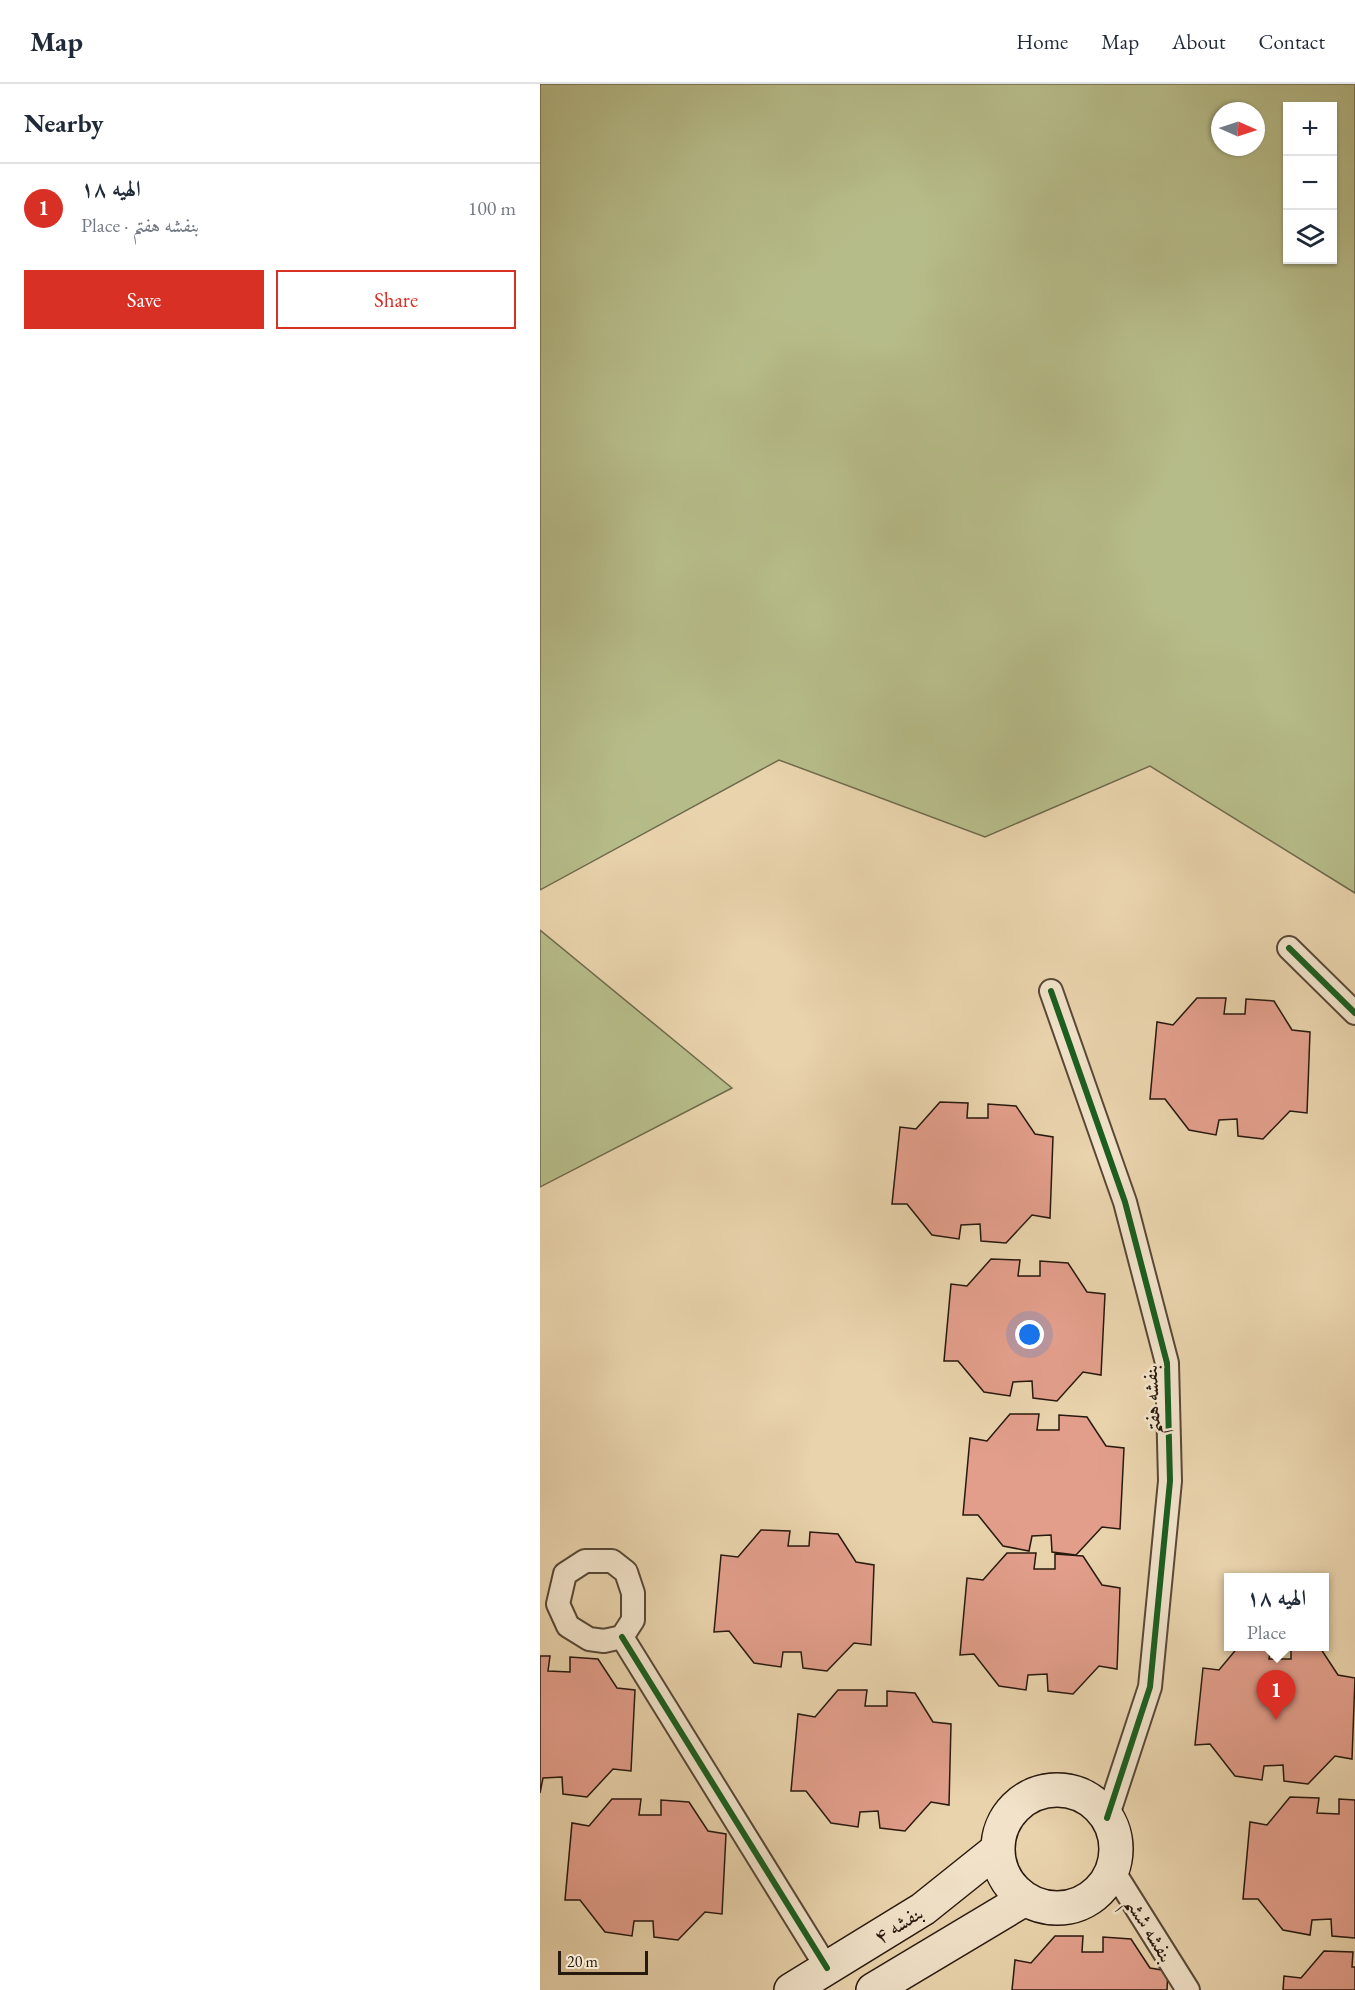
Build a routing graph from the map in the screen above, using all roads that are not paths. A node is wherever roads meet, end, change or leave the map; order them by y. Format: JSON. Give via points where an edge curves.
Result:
{"nodes":[{"id":1,"x":1289,"y":948,"type":"dead end"},
{"id":2,"x":1051,"y":991,"type":"dead end"},
{"id":3,"x":1355,"y":1012,"type":"edge"},
{"id":4,"x":622,"y":1637,"type":"dead end"},
{"id":5,"x":1107,"y":1818,"type":"junction"},
{"id":6,"x":998,"y":1849,"type":"junction"},
{"id":7,"x":1112,"y":1869,"type":"junction"},
{"id":8,"x":1025,"y":1899,"type":"junction"},
{"id":9,"x":827,"y":1968,"type":"junction"},
{"id":10,"x":791,"y":1990,"type":"edge"},
{"id":11,"x":873,"y":1990,"type":"edge"},
{"id":12,"x":1188,"y":1990,"type":"edge"}],
"edges":[{"from":1,"to":3,"type":"street"},
{"from":2,"to":5,"type":"street","name":"بنفشه هفتم","via":[[1125,1202],[1167,1363],[1170,1480],[1150,1687]]},
{"from":4,"to":9,"type":"street"},
{"from":5,"to":6,"type":"street","via":[[1083,1795],[1064,1790],[1044,1791],[1026,1798],[1011,1812],[1001,1829]]},
{"from":5,"to":7,"type":"street","via":[[1116,1842]]},
{"from":6,"to":8,"type":"street","via":[[1001,1869]]},
{"from":6,"to":9,"type":"street","name":"بنفشه ۴","via":[[923,1909]]},
{"from":7,"to":8,"type":"street","via":[[1096,1893],[1080,1904],[1061,1908]]},
{"from":7,"to":12,"type":"street","name":"بنفشه ششم"},
{"from":8,"to":11,"type":"street","name":"بنفشه ۴"},
{"from":9,"to":10,"type":"street","name":"بنفشه ۴"}]}
